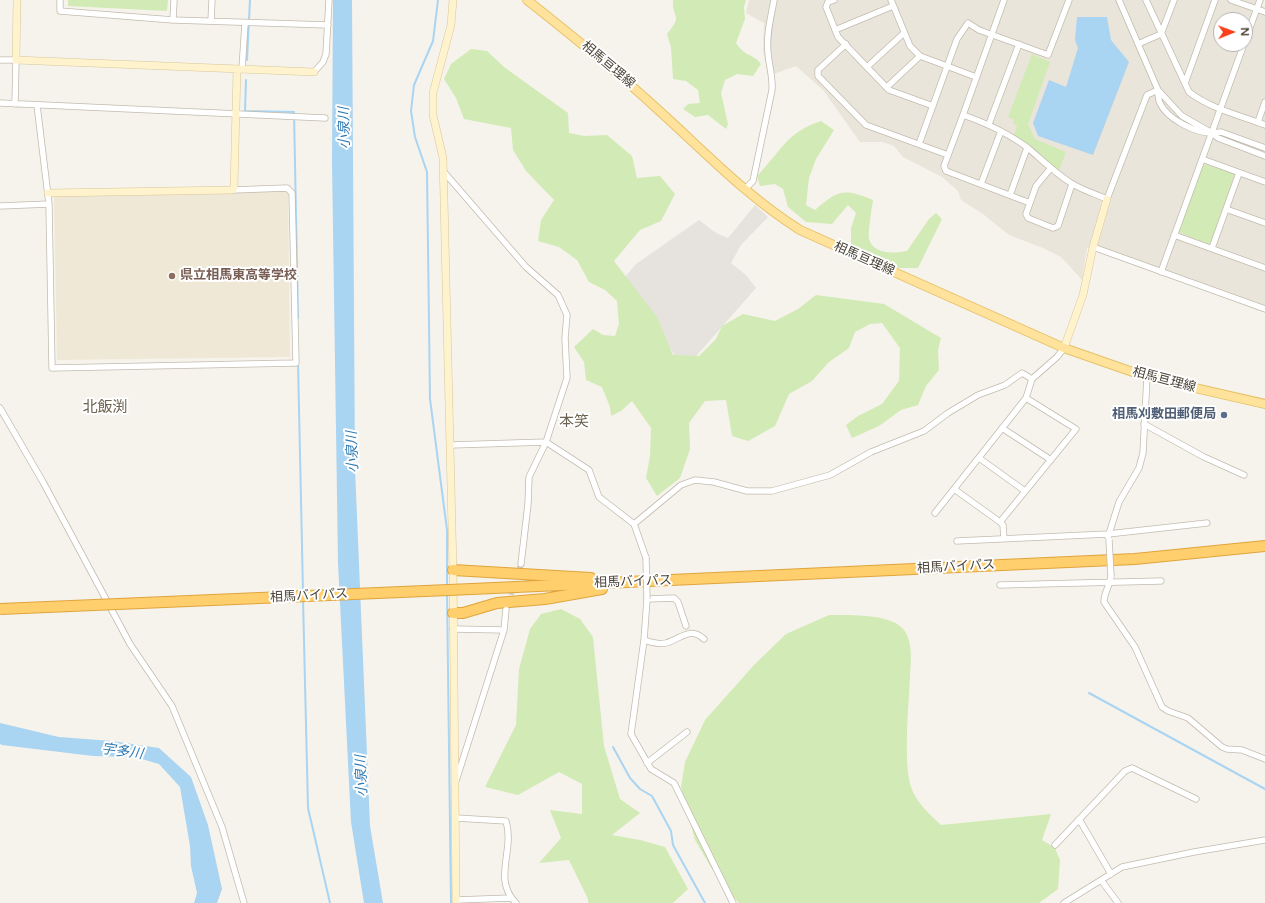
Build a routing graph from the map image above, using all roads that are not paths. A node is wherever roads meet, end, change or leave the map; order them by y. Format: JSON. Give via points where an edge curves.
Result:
{"nodes":[{"id":1,"x":17,"y":0,"type":"edge"},
{"id":2,"x":60,"y":0,"type":"edge"},
{"id":3,"x":174,"y":0,"type":"edge"},
{"id":4,"x":212,"y":0,"type":"edge"},
{"id":5,"x":329,"y":0,"type":"edge"},
{"id":6,"x":453,"y":0,"type":"edge"},
{"id":7,"x":527,"y":0,"type":"edge"},
{"id":8,"x":774,"y":0,"type":"edge"},
{"id":9,"x":834,"y":0,"type":"edge"},
{"id":10,"x":1004,"y":0,"type":"edge"},
{"id":11,"x":1068,"y":0,"type":"edge"},
{"id":12,"x":1119,"y":0,"type":"edge"},
{"id":13,"x":1146,"y":0,"type":"edge"},
{"id":14,"x":1174,"y":0,"type":"edge"},
{"id":15,"x":1215,"y":0,"type":"edge"},
{"id":16,"x":1231,"y":0,"type":"edge"},
{"id":17,"x":1260,"y":0,"type":"edge"},
{"id":18,"x":892,"y":3,"type":"edge"},
{"id":19,"x":1256,"y":9,"type":"junction"},
{"id":20,"x":1265,"y":12,"type":"edge"},
{"id":21,"x":1253,"y":18,"type":"edge"},
{"id":22,"x":173,"y":20,"type":"junction"},
{"id":23,"x":211,"y":21,"type":"junction"},
{"id":24,"x":248,"y":23,"type":"junction"},
{"id":25,"x":328,"y":25,"type":"junction"},
{"id":26,"x":836,"y":30,"type":"junction"},
{"id":27,"x":904,"y":33,"type":"junction"},
{"id":28,"x":992,"y":34,"type":"junction"},
{"id":29,"x":1161,"y":34,"type":"junction"},
{"id":30,"x":846,"y":44,"type":"junction"},
{"id":31,"x":1019,"y":44,"type":"junction"},
{"id":32,"x":1138,"y":44,"type":"junction"},
{"id":33,"x":1241,"y":52,"type":"edge"},
{"id":34,"x":920,"y":56,"type":"junction"},
{"id":35,"x":0,"y":60,"type":"edge"},
{"id":36,"x":16,"y":60,"type":"junction"},
{"id":37,"x":948,"y":66,"type":"junction"},
{"id":38,"x":867,"y":67,"type":"junction"},
{"id":39,"x":240,"y":69,"type":"junction"},
{"id":40,"x":314,"y":72,"type":"joint"},
{"id":41,"x":976,"y":77,"type":"junction"},
{"id":42,"x":1185,"y":83,"type":"junction"},
{"id":43,"x":886,"y":87,"type":"junction"},
{"id":44,"x":1158,"y":90,"type":"junction"},
{"id":45,"x":1265,"y":102,"type":"edge"},
{"id":46,"x":0,"y":103,"type":"edge"},
{"id":47,"x":15,"y":104,"type":"junction"},
{"id":48,"x":37,"y":105,"type":"junction"},
{"id":49,"x":933,"y":106,"type":"junction"},
{"id":50,"x":1221,"y":110,"type":"junction"},
{"id":51,"x":235,"y":114,"type":"junction"},
{"id":52,"x":962,"y":115,"type":"junction"},
{"id":53,"x":325,"y":118,"type":"dead end"},
{"id":54,"x":1258,"y":122,"type":"junction"},
{"id":55,"x":989,"y":124,"type":"junction"},
{"id":56,"x":1265,"y":125,"type":"edge"},
{"id":57,"x":1001,"y":131,"type":"junction"},
{"id":58,"x":1212,"y":132,"type":"junction"},
{"id":59,"x":919,"y":144,"type":"junction"},
{"id":60,"x":1027,"y":148,"type":"junction"},
{"id":61,"x":1265,"y":148,"type":"edge"},
{"id":62,"x":948,"y":155,"type":"junction"},
{"id":63,"x":1265,"y":156,"type":"edge"},
{"id":64,"x":1202,"y":159,"type":"junction"},
{"id":65,"x":1050,"y":169,"type":"junction"},
{"id":66,"x":444,"y":172,"type":"junction"},
{"id":67,"x":1239,"y":173,"type":"junction"},
{"id":68,"x":1265,"y":182,"type":"edge"},
{"id":69,"x":981,"y":184,"type":"junction"},
{"id":70,"x":1072,"y":184,"type":"junction"},
{"id":71,"x":745,"y":189,"type":"junction"},
{"id":72,"x":232,"y":190,"type":"junction"},
{"id":73,"x":48,"y":193,"type":"junction"},
{"id":74,"x":1010,"y":195,"type":"junction"},
{"id":75,"x":1107,"y":199,"type":"junction"},
{"id":76,"x":1030,"y":203,"type":"junction"},
{"id":77,"x":49,"y":204,"type":"junction"},
{"id":78,"x":0,"y":206,"type":"edge"},
{"id":79,"x":1226,"y":209,"type":"junction"},
{"id":80,"x":1265,"y":223,"type":"edge"},
{"id":81,"x":1174,"y":235,"type":"junction"},
{"id":82,"x":1092,"y":247,"type":"junction"},
{"id":83,"x":1212,"y":248,"type":"junction"},
{"id":84,"x":1265,"y":268,"type":"edge"},
{"id":85,"x":1161,"y":272,"type":"junction"},
{"id":86,"x":1265,"y":309,"type":"edge"},
{"id":87,"x":1064,"y":348,"type":"junction"},
{"id":88,"x":1147,"y":377,"type":"junction"},
{"id":89,"x":1032,"y":379,"type":"junction"},
{"id":90,"x":1026,"y":398,"type":"junction"},
{"id":91,"x":1265,"y":404,"type":"edge"},
{"id":92,"x":0,"y":408,"type":"edge"},
{"id":93,"x":1144,"y":424,"type":"junction"},
{"id":94,"x":1002,"y":428,"type":"junction"},
{"id":95,"x":546,"y":442,"type":"junction"},
{"id":96,"x":451,"y":445,"type":"junction"},
{"id":97,"x":978,"y":458,"type":"junction"},
{"id":98,"x":1051,"y":460,"type":"junction"},
{"id":99,"x":1244,"y":475,"type":"dead end"},
{"id":100,"x":954,"y":489,"type":"junction"},
{"id":101,"x":1025,"y":491,"type":"junction"},
{"id":102,"x":935,"y":514,"type":"dead end"},
{"id":103,"x":1000,"y":522,"type":"junction"},
{"id":104,"x":1207,"y":523,"type":"dead end"},
{"id":105,"x":634,"y":524,"type":"junction"},
{"id":106,"x":1108,"y":537,"type":"junction"},
{"id":107,"x":1004,"y":539,"type":"junction"},
{"id":108,"x":957,"y":541,"type":"dead end"},
{"id":109,"x":1265,"y":546,"type":"edge"},
{"id":110,"x":521,"y":564,"type":"tunnel mouth"},
{"id":111,"x":453,"y":570,"type":"junction"},
{"id":112,"x":1111,"y":579,"type":"junction"},
{"id":113,"x":1161,"y":581,"type":"dead end"},
{"id":114,"x":638,"y":582,"type":"junction"},
{"id":115,"x":1000,"y":585,"type":"dead end"},
{"id":116,"x":647,"y":599,"type":"junction"},
{"id":117,"x":506,"y":609,"type":"tunnel mouth"},
{"id":118,"x":0,"y":610,"type":"edge"},
{"id":119,"x":453,"y":613,"type":"junction"},
{"id":120,"x":686,"y":626,"type":"dead end"},
{"id":121,"x":453,"y":629,"type":"junction"},
{"id":122,"x":504,"y":630,"type":"junction"},
{"id":123,"x":704,"y":639,"type":"dead end"},
{"id":124,"x":644,"y":640,"type":"junction"},
{"id":125,"x":687,"y":732,"type":"dead end"},
{"id":126,"x":1265,"y":758,"type":"edge"},
{"id":127,"x":648,"y":763,"type":"junction"},
{"id":128,"x":456,"y":783,"type":"junction"},
{"id":129,"x":1196,"y":799,"type":"dead end"},
{"id":130,"x":456,"y":818,"type":"junction"},
{"id":131,"x":1079,"y":819,"type":"junction"},
{"id":132,"x":1265,"y":840,"type":"edge"},
{"id":133,"x":1055,"y":845,"type":"dead end"},
{"id":134,"x":1111,"y":874,"type":"junction"},
{"id":135,"x":1101,"y":880,"type":"junction"},
{"id":136,"x":511,"y":898,"type":"junction"},
{"id":137,"x":456,"y":901,"type":"edge"},
{"id":138,"x":244,"y":903,"type":"edge"},
{"id":139,"x":516,"y":903,"type":"edge"},
{"id":140,"x":733,"y":903,"type":"edge"},
{"id":141,"x":1064,"y":903,"type":"edge"},
{"id":142,"x":1118,"y":903,"type":"edge"}],
"edges":[{"from":1,"to":36,"type":"street"},
{"from":2,"to":22,"type":"street","via":[[60,11]]},
{"from":3,"to":22,"type":"street"},
{"from":4,"to":23,"type":"street"},
{"from":5,"to":25,"type":"street"},
{"from":6,"to":66,"type":"street","via":[[449,32],[433,93],[433,115],[444,158]]},
{"from":7,"to":71,"type":"main road","name":"相馬亘理線","via":[[609,65]]},
{"from":8,"to":71,"type":"street","via":[[769,24],[768,52],[773,79],[772,90],[753,181]]},
{"from":9,"to":26,"type":"street","via":[[828,2],[826,7]]},
{"from":10,"to":28,"type":"street"},
{"from":11,"to":31,"type":"street","via":[[1048,55]]},
{"from":12,"to":32,"type":"street"},
{"from":13,"to":29,"type":"street"},
{"from":14,"to":29,"type":"street"},
{"from":15,"to":42,"type":"street"},
{"from":16,"to":19,"type":"street"},
{"from":17,"to":19,"type":"street"},
{"from":18,"to":26,"type":"street"},
{"from":18,"to":27,"type":"street"},
{"from":19,"to":20,"type":"street"},
{"from":19,"to":21,"type":"street"},
{"from":22,"to":23,"type":"street"},
{"from":23,"to":24,"type":"street"},
{"from":24,"to":25,"type":"street"},
{"from":24,"to":39,"type":"street"},
{"from":25,"to":40,"type":"street","via":[[326,54]]},
{"from":26,"to":30,"type":"street","via":[[838,37]]},
{"from":27,"to":34,"type":"street","via":[[910,46]]},
{"from":27,"to":38,"type":"street"},
{"from":28,"to":31,"type":"street"},
{"from":28,"to":37,"type":"street","via":[[968,23],[957,39]]},
{"from":28,"to":41,"type":"street"},
{"from":29,"to":32,"type":"street"},
{"from":29,"to":42,"type":"street"},
{"from":30,"to":38,"type":"street"},
{"from":30,"to":59,"type":"street","via":[[818,70],[818,76],[866,125]]},
{"from":31,"to":55,"type":"street"},
{"from":32,"to":44,"type":"street"},
{"from":33,"to":50,"type":"street"},
{"from":34,"to":37,"type":"street"},
{"from":34,"to":43,"type":"street"},
{"from":35,"to":36,"type":"street"},
{"from":36,"to":39,"type":"street"},
{"from":36,"to":47,"type":"street"},
{"from":37,"to":41,"type":"street"},
{"from":37,"to":49,"type":"street"},
{"from":38,"to":43,"type":"street"},
{"from":39,"to":40,"type":"street"},
{"from":39,"to":51,"type":"street"},
{"from":41,"to":52,"type":"street"},
{"from":42,"to":50,"type":"street","via":[[1189,92]]},
{"from":43,"to":49,"type":"street"},
{"from":44,"to":58,"type":"street","via":[[1160,103],[1169,114],[1189,128],[1201,133]]},
{"from":44,"to":75,"type":"street","via":[[1147,95]]},
{"from":45,"to":54,"type":"street"},
{"from":46,"to":47,"type":"street"},
{"from":47,"to":48,"type":"street"},
{"from":48,"to":51,"type":"street"},
{"from":48,"to":73,"type":"street"},
{"from":49,"to":59,"type":"street"},
{"from":50,"to":54,"type":"street"},
{"from":50,"to":58,"type":"street"},
{"from":51,"to":53,"type":"street"},
{"from":51,"to":72,"type":"street"},
{"from":52,"to":55,"type":"street"},
{"from":52,"to":62,"type":"street"},
{"from":54,"to":56,"type":"street"},
{"from":55,"to":57,"type":"street"},
{"from":57,"to":60,"type":"street"},
{"from":57,"to":69,"type":"street"},
{"from":58,"to":61,"type":"street","via":[[1221,132]]},
{"from":58,"to":63,"type":"street","via":[[1218,138]]},
{"from":58,"to":64,"type":"street"},
{"from":59,"to":62,"type":"street"},
{"from":60,"to":65,"type":"street"},
{"from":60,"to":74,"type":"street"},
{"from":62,"to":69,"type":"street","via":[[944,166],[946,171]]},
{"from":64,"to":67,"type":"street"},
{"from":64,"to":81,"type":"street"},
{"from":65,"to":70,"type":"street"},
{"from":65,"to":76,"type":"street","via":[[1036,186]]},
{"from":66,"to":95,"type":"street","via":[[526,267],[558,295],[567,316],[566,378]]},
{"from":66,"to":96,"type":"street"},
{"from":67,"to":68,"type":"street"},
{"from":67,"to":79,"type":"street"},
{"from":69,"to":74,"type":"street"},
{"from":70,"to":75,"type":"street"},
{"from":70,"to":76,"type":"street","via":[[1058,226],[1053,228],[1028,218],[1026,214]]},
{"from":71,"to":87,"type":"main road","name":"相馬亘理線","via":[[800,230]]},
{"from":72,"to":73,"type":"street"},
{"from":72,"to":77,"type":"street","via":[[287,188],[292,193],[296,363],[52,368]]},
{"from":73,"to":77,"type":"street"},
{"from":74,"to":76,"type":"street"},
{"from":75,"to":82,"type":"street"},
{"from":77,"to":78,"type":"street"},
{"from":79,"to":80,"type":"street"},
{"from":79,"to":83,"type":"street"},
{"from":81,"to":83,"type":"street"},
{"from":81,"to":85,"type":"street"},
{"from":82,"to":85,"type":"street"},
{"from":82,"to":87,"type":"street","via":[[1083,296]]},
{"from":83,"to":84,"type":"street"},
{"from":85,"to":86,"type":"street"},
{"from":87,"to":88,"type":"main road","name":"相馬亘理線"},
{"from":87,"to":89,"type":"street"},
{"from":88,"to":91,"type":"main road","name":"相馬亘理線"},
{"from":88,"to":93,"type":"street"},
{"from":89,"to":90,"type":"street"},
{"from":89,"to":105,"type":"street","via":[[1022,373],[1005,385],[978,395],[924,431],[871,452],[830,474],[772,491],[748,491],[695,480],[681,485]]},
{"from":90,"to":94,"type":"street"},
{"from":90,"to":98,"type":"street","via":[[1076,429]]},
{"from":92,"to":138,"type":"street","via":[[130,644],[172,706],[222,827]]},
{"from":93,"to":99,"type":"street","via":[[1204,457]]},
{"from":93,"to":106,"type":"street","via":[[1139,468],[1119,502]]},
{"from":94,"to":97,"type":"street"},
{"from":94,"to":98,"type":"street"},
{"from":95,"to":96,"type":"street"},
{"from":95,"to":105,"type":"street","via":[[589,470],[599,497]]},
{"from":95,"to":110,"type":"street","via":[[529,477]]},
{"from":96,"to":111,"type":"street"},
{"from":97,"to":100,"type":"street"},
{"from":97,"to":101,"type":"street"},
{"from":98,"to":101,"type":"street"},
{"from":100,"to":102,"type":"street"},
{"from":100,"to":103,"type":"street"},
{"from":101,"to":103,"type":"street"},
{"from":103,"to":107,"type":"street","via":[[1004,525]]},
{"from":104,"to":106,"type":"street"},
{"from":105,"to":116,"type":"street","bridge":true,"via":[[646,558]]},
{"from":106,"to":107,"type":"street"},
{"from":106,"to":112,"type":"street","bridge":true},
{"from":107,"to":108,"type":"street"},
{"from":109,"to":114,"type":"highway","name":"相馬バイパス","via":[[1135,559]]},
{"from":111,"to":114,"type":"highway"},
{"from":111,"to":119,"type":"street"},
{"from":112,"to":113,"type":"street"},
{"from":112,"to":115,"type":"street"},
{"from":112,"to":126,"type":"street","via":[[1104,594],[1104,602],[1135,647],[1162,707],[1188,718],[1227,750],[1247,752]]},
{"from":114,"to":118,"type":"highway","name":"相馬バイパス","bridge":true},
{"from":114,"to":119,"type":"highway","via":[[544,599],[497,603],[463,613]]},
{"from":116,"to":120,"type":"street","via":[[674,598],[678,602]]},
{"from":116,"to":124,"type":"street"},
{"from":117,"to":122,"type":"street"},
{"from":119,"to":121,"type":"street"},
{"from":121,"to":122,"type":"street"},
{"from":121,"to":128,"type":"street"},
{"from":122,"to":128,"type":"street"},
{"from":123,"to":124,"type":"street","via":[[690,633],[665,643]]},
{"from":124,"to":127,"type":"street","via":[[631,734]]},
{"from":125,"to":127,"type":"street"},
{"from":127,"to":140,"type":"street","via":[[651,769],[674,783]]},
{"from":128,"to":130,"type":"street"},
{"from":129,"to":131,"type":"street","via":[[1132,768],[1124,771]]},
{"from":130,"to":136,"type":"street","via":[[506,821],[508,843],[504,883]]},
{"from":130,"to":137,"type":"street"},
{"from":131,"to":133,"type":"street"},
{"from":131,"to":134,"type":"street"},
{"from":132,"to":134,"type":"street","via":[[1122,867]]},
{"from":134,"to":135,"type":"street"},
{"from":135,"to":141,"type":"street"},
{"from":135,"to":142,"type":"street"},
{"from":136,"to":137,"type":"street"},
{"from":136,"to":139,"type":"street"}]}
